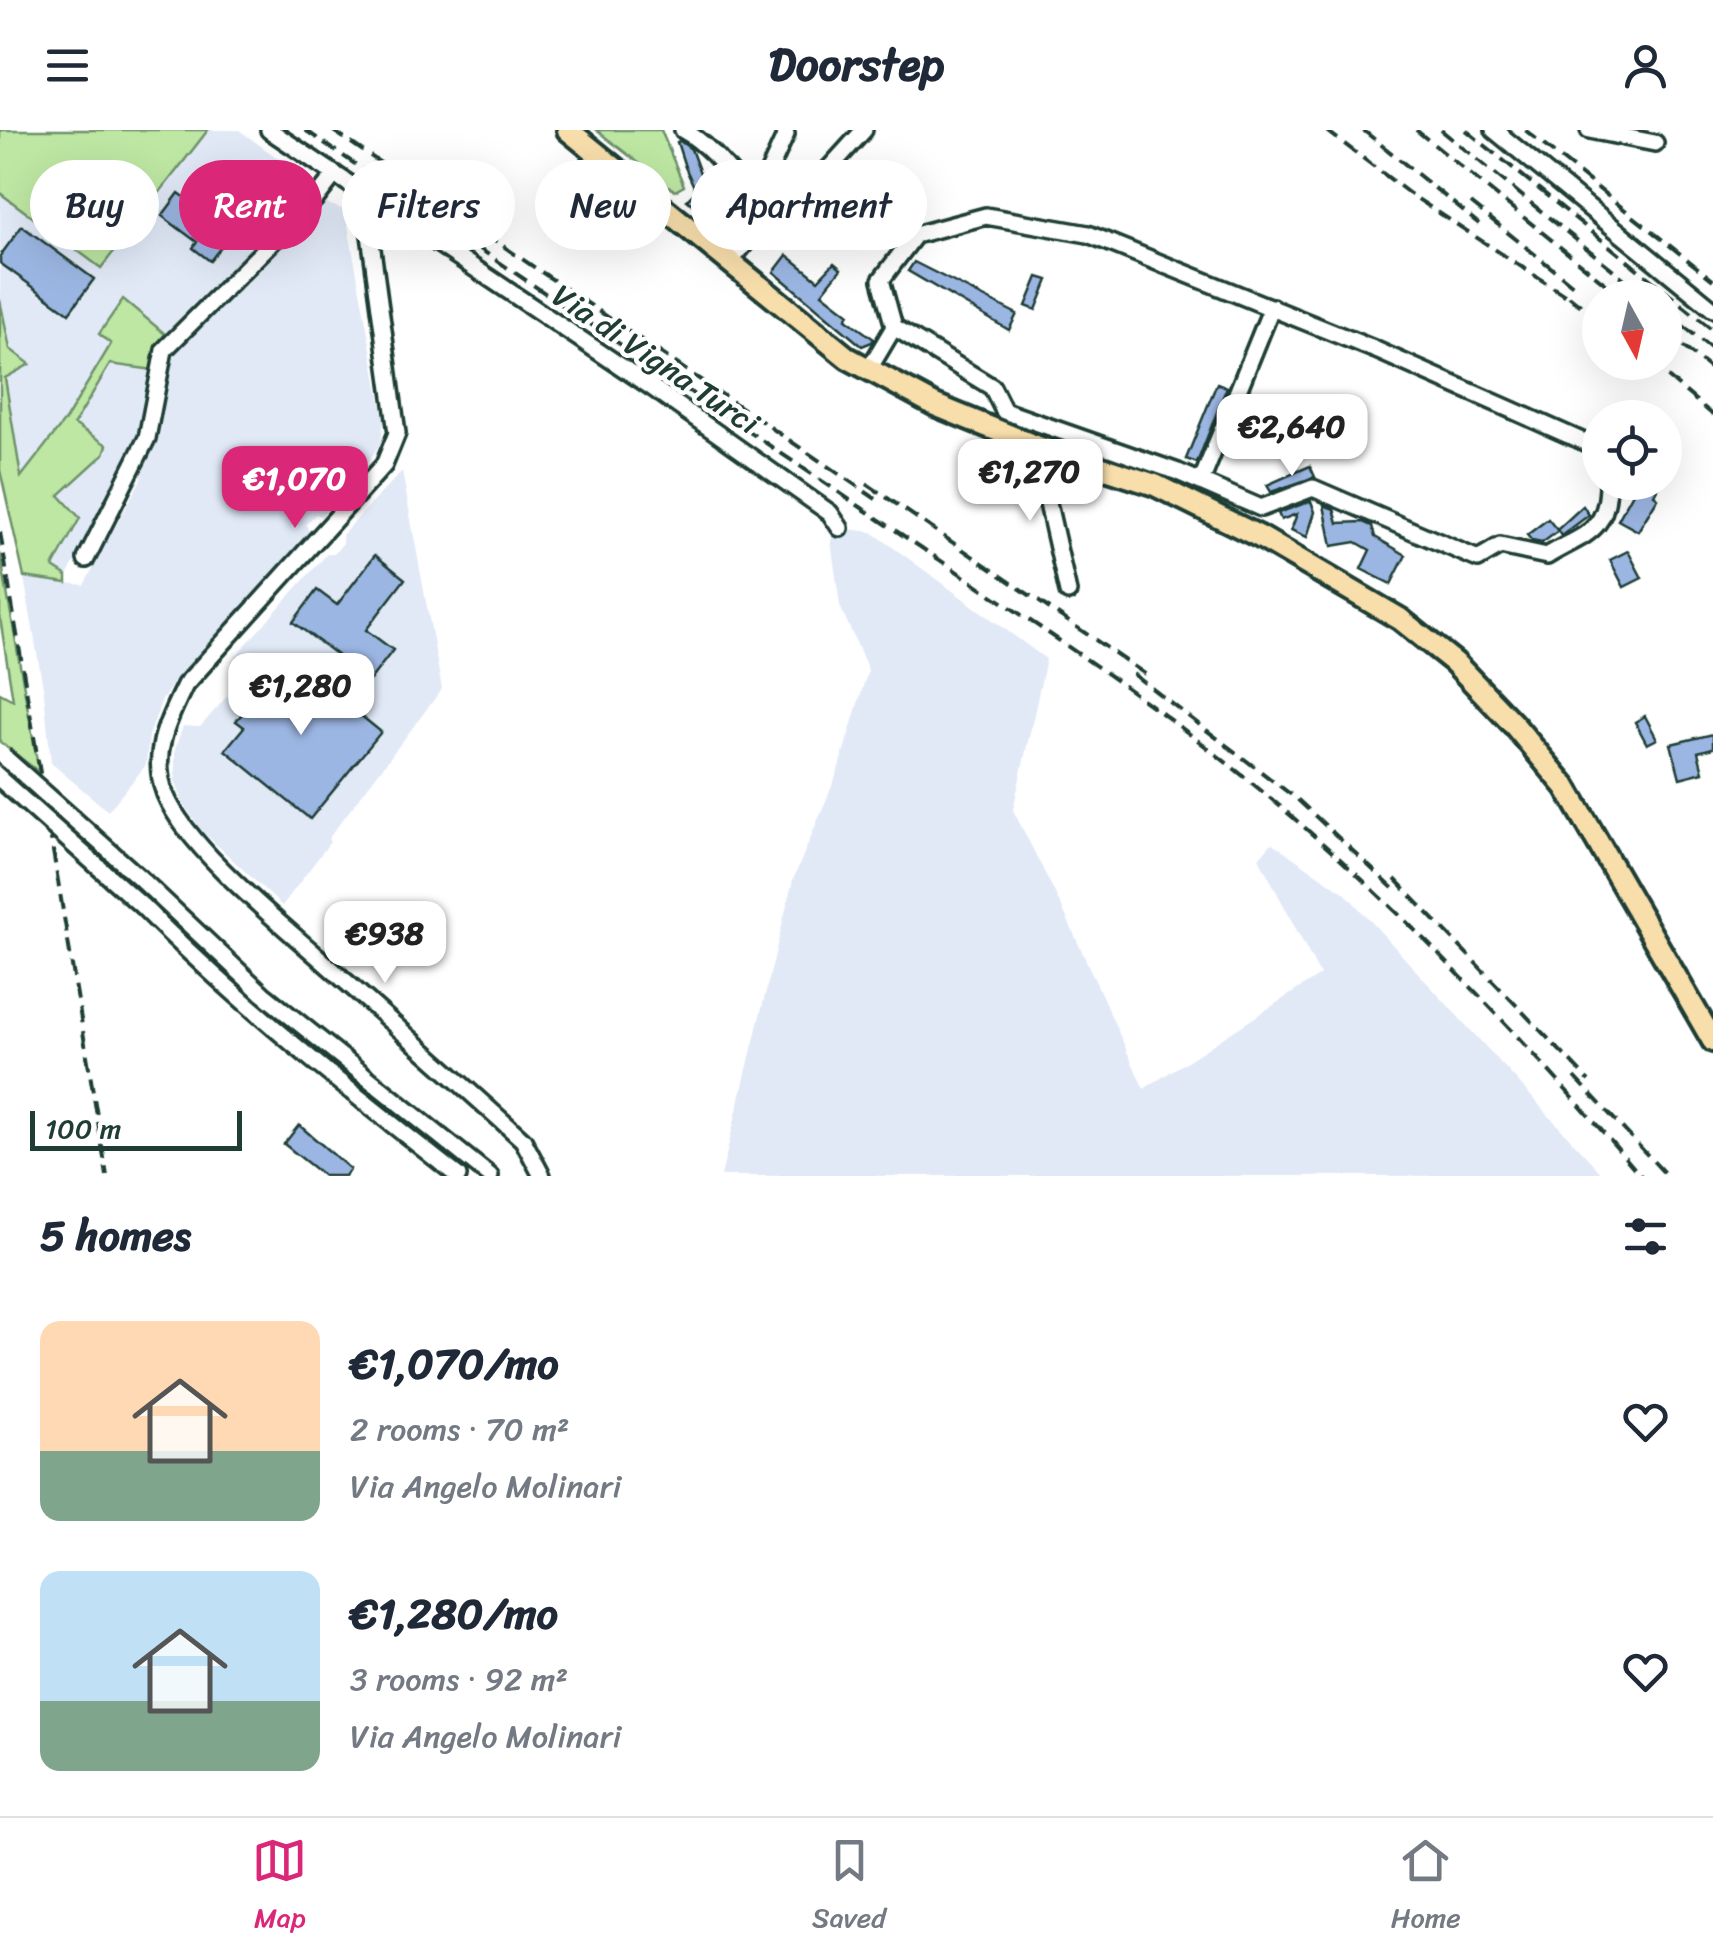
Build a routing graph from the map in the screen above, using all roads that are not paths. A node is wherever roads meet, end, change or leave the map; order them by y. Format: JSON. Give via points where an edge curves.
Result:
{"nodes":[{"id":1,"x":269,"y":130,"type":"edge"},
{"id":2,"x":568,"y":130,"type":"edge"},
{"id":3,"x":683,"y":130,"type":"edge"},
{"id":4,"x":784,"y":130,"type":"edge"},
{"id":5,"x":864,"y":130,"type":"edge"},
{"id":6,"x":1494,"y":130,"type":"edge"},
{"id":7,"x":1589,"y":130,"type":"edge"},
{"id":8,"x":1656,"y":143,"type":"dead end"},
{"id":9,"x":719,"y":160,"type":"edge"},
{"id":10,"x":774,"y":160,"type":"edge"},
{"id":11,"x":837,"y":160,"type":"edge"},
{"id":12,"x":335,"y":174,"type":"junction"},
{"id":13,"x":342,"y":179,"type":"edge"},
{"id":14,"x":372,"y":250,"type":"edge"},
{"id":15,"x":447,"y":250,"type":"edge"},
{"id":16,"x":740,"y":250,"type":"edge"},
{"id":17,"x":729,"y":264,"type":"junction"},
{"id":18,"x":1272,"y":308,"type":"junction"},
{"id":19,"x":1713,"y":309,"type":"edge"},
{"id":20,"x":894,"y":327,"type":"junction"},
{"id":21,"x":869,"y":370,"type":"junction"},
{"id":22,"x":1582,"y":441,"type":"edge"},
{"id":23,"x":1035,"y":446,"type":"junction"},
{"id":24,"x":1201,"y":482,"type":"junction"},
{"id":25,"x":1608,"y":500,"type":"edge"},
{"id":26,"x":840,"y":528,"type":"dead end"},
{"id":27,"x":86,"y":559,"type":"dead end"},
{"id":28,"x":1068,"y":592,"type":"dead end"},
{"id":29,"x":2,"y":755,"type":"edge"},
{"id":30,"x":0,"y":780,"type":"edge"},
{"id":31,"x":1713,"y":1041,"type":"edge"},
{"id":32,"x":458,"y":1176,"type":"edge"},
{"id":33,"x":490,"y":1176,"type":"edge"},
{"id":34,"x":542,"y":1176,"type":"edge"}],
"edges":[{"from":1,"to":12,"type":"street","name":"Via di Vigna Turci"},
{"from":2,"to":17,"type":"main road"},
{"from":3,"to":9,"type":"street"},
{"from":4,"to":10,"type":"street"},
{"from":5,"to":11,"type":"street"},
{"from":6,"to":19,"type":"street"},
{"from":7,"to":8,"type":"street"},
{"from":12,"to":13,"type":"street","name":"Via di Vigna Turci"},
{"from":12,"to":27,"type":"street","via":[[164,350],[147,438]]},
{"from":14,"to":34,"type":"street","via":[[397,433],[384,465],[185,685],[164,728],[158,762],[184,826],[242,889],[524,1140]]},
{"from":15,"to":26,"type":"street","name":"Via di Vigna Turci","via":[[830,513]]},
{"from":16,"to":17,"type":"street"},
{"from":17,"to":21,"type":"main road"},
{"from":18,"to":20,"type":"street","via":[[1088,234],[986,216],[915,235],[881,280]]},
{"from":18,"to":22,"type":"street"},
{"from":18,"to":24,"type":"street"},
{"from":20,"to":21,"type":"street"},
{"from":20,"to":24,"type":"street","via":[[992,387],[1004,411]]},
{"from":21,"to":23,"type":"main road"},
{"from":23,"to":28,"type":"street"},
{"from":23,"to":31,"type":"main road","via":[[1155,485],[1260,537],[1400,619],[1454,662],[1566,787]]},
{"from":24,"to":25,"type":"street","via":[[1261,508],[1314,488],[1478,559],[1500,546],[1547,556],[1596,527]]},
{"from":29,"to":33,"type":"street","bridge":true,"via":[[263,994]]},
{"from":30,"to":32,"type":"street","bridge":true,"via":[[229,992]]}]}
